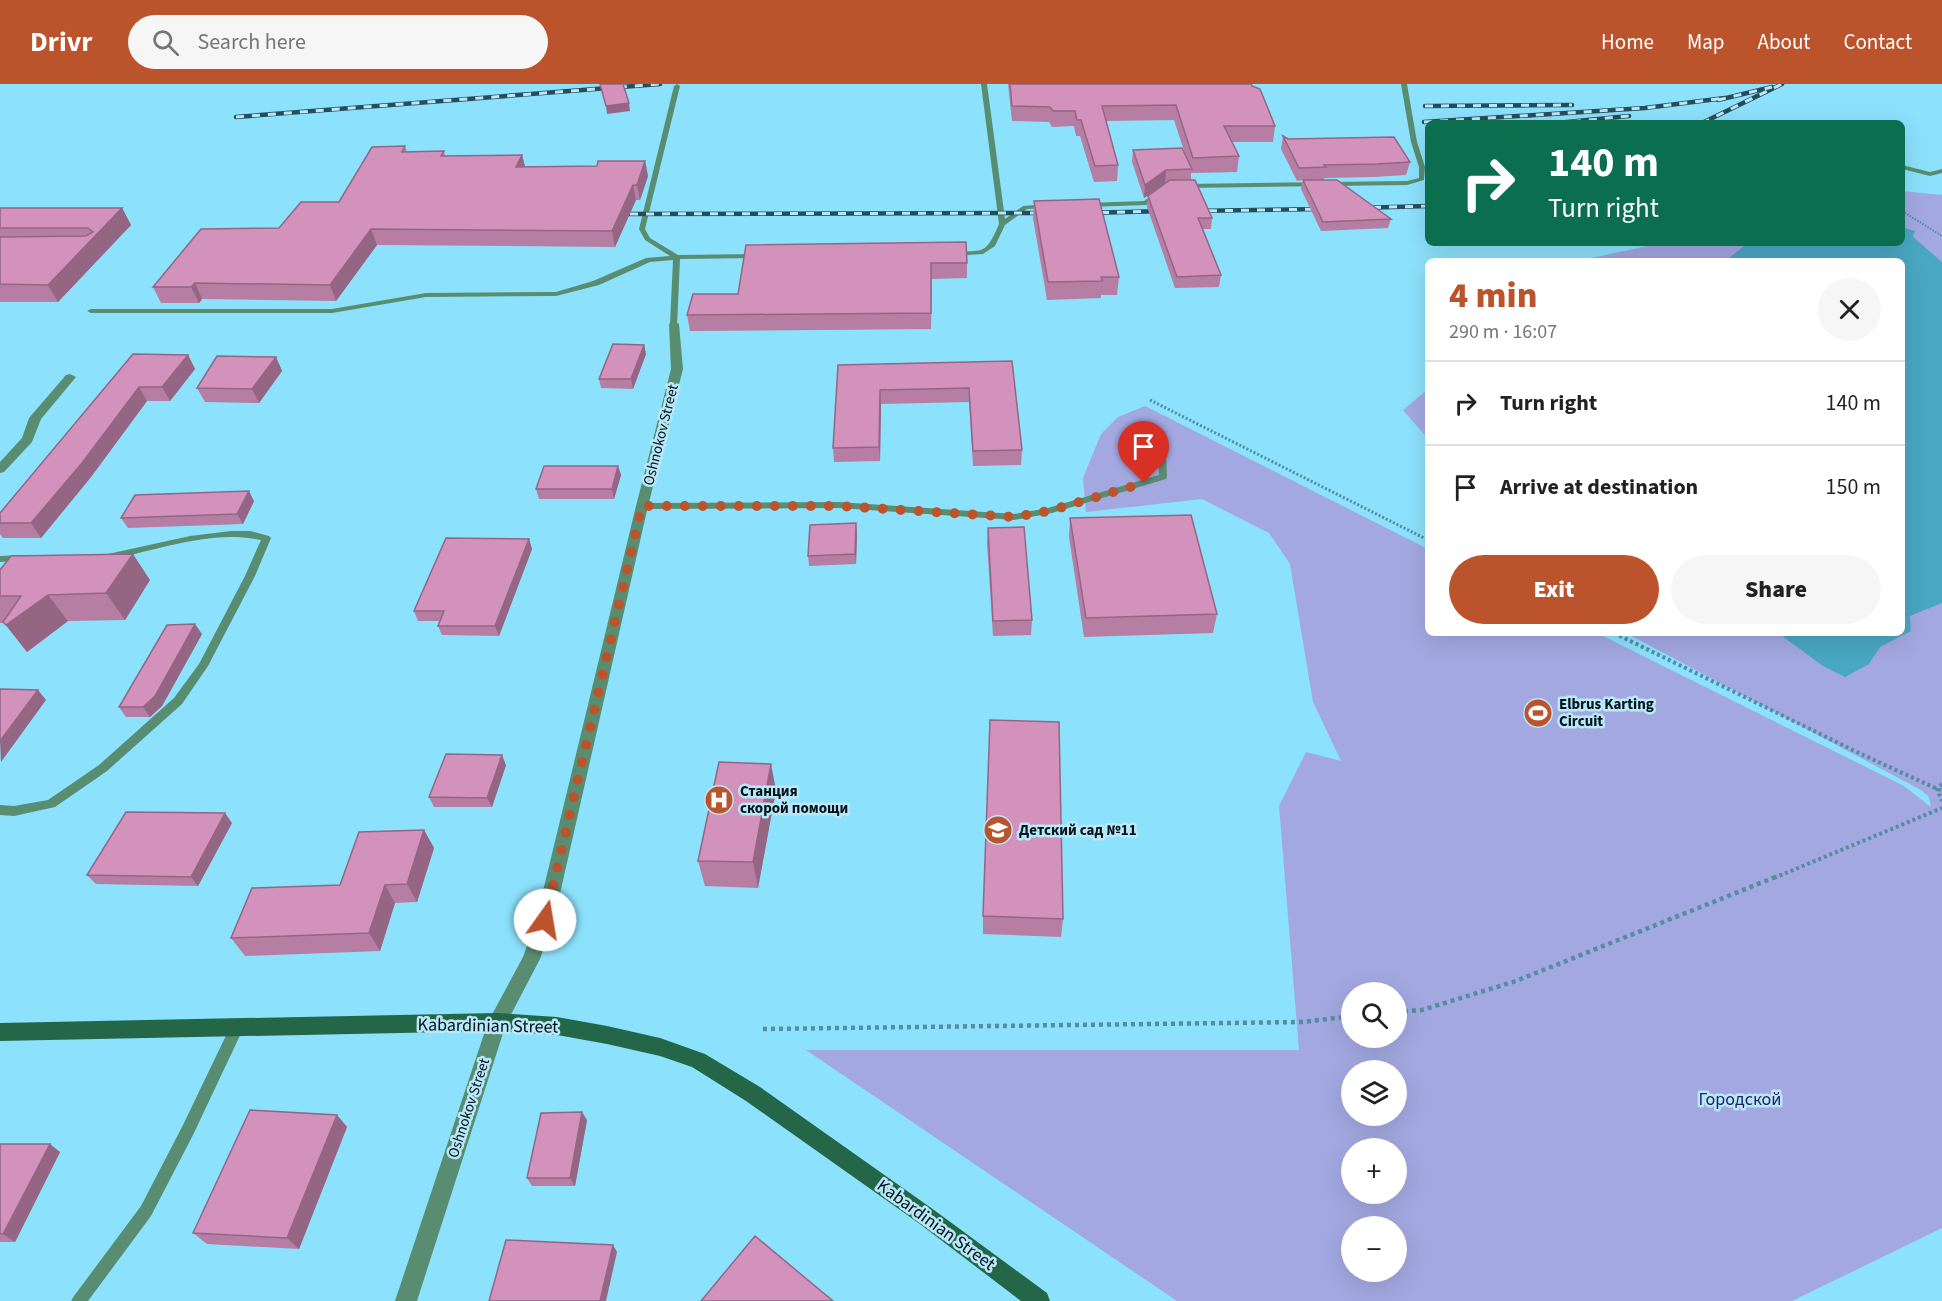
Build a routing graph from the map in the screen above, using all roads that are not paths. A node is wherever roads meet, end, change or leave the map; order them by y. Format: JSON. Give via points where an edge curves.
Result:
{"nodes":[{"id":1,"x":984,"y":84,"type":"edge"},
{"id":2,"x":1404,"y":84,"type":"edge"},
{"id":3,"x":677,"y":86,"type":"dead end"},
{"id":4,"x":1905,"y":168,"type":"edge"},
{"id":5,"x":1942,"y":171,"type":"edge"},
{"id":6,"x":1178,"y":186,"type":"edge"},
{"id":7,"x":1166,"y":187,"type":"edge"},
{"id":8,"x":1080,"y":205,"type":"edge"},
{"id":9,"x":1058,"y":206,"type":"edge"},
{"id":10,"x":1002,"y":224,"type":"junction"},
{"id":11,"x":946,"y":254,"type":"edge"},
{"id":12,"x":771,"y":256,"type":"edge"},
{"id":13,"x":677,"y":257,"type":"junction"},
{"id":14,"x":91,"y":312,"type":"dead end"},
{"id":15,"x":674,"y":324,"type":"joint"},
{"id":16,"x":70,"y":377,"type":"dead end"},
{"id":17,"x":1161,"y":432,"type":"dead end"},
{"id":18,"x":0,"y":469,"type":"edge"},
{"id":19,"x":642,"y":506,"type":"junction"},
{"id":20,"x":36,"y":557,"type":"edge"},
{"id":21,"x":105,"y":557,"type":"edge"},
{"id":22,"x":0,"y":559,"type":"edge"},
{"id":23,"x":0,"y":810,"type":"edge"},
{"id":24,"x":497,"y":1022,"type":"junction"},
{"id":25,"x":237,"y":1027,"type":"junction"},
{"id":26,"x":0,"y":1032,"type":"edge"},
{"id":27,"x":79,"y":1301,"type":"edge"},
{"id":28,"x":406,"y":1301,"type":"edge"},
{"id":29,"x":1040,"y":1301,"type":"edge"}],
"edges":[{"from":1,"to":10,"type":"lane"},
{"from":2,"to":6,"type":"lane","via":[[1422,179],[1407,183]]},
{"from":3,"to":13,"type":"lane","via":[[642,229],[647,239]]},
{"from":4,"to":5,"type":"lane","via":[[1930,174]]},
{"from":7,"to":8,"type":"lane","via":[[1146,203]]},
{"from":9,"to":10,"type":"lane","via":[[1025,207]]},
{"from":10,"to":11,"type":"lane","via":[[993,245],[981,253]]},
{"from":12,"to":13,"type":"lane"},
{"from":13,"to":14,"type":"lane","via":[[649,260],[596,283],[556,294],[426,295],[332,311]]},
{"from":13,"to":15,"type":"lane"},
{"from":15,"to":19,"type":"street","name":"Oshnokov Street","via":[[677,369]]},
{"from":16,"to":18,"type":"street","via":[[35,418],[28,439]]},
{"from":17,"to":19,"type":"lane","via":[[1163,477],[1049,511],[1014,517],[839,506]]},
{"from":19,"to":24,"type":"street","name":"Oshnokov Street","via":[[545,920],[531,959]]},
{"from":20,"to":22,"type":"lane"},
{"from":21,"to":23,"type":"lane","via":[[226,534],[251,533],[266,538],[203,666],[178,701],[103,768],[51,804]]},
{"from":24,"to":25,"type":"main road","name":"Kabardinian Street"},
{"from":24,"to":28,"type":"street","name":"Oshnokov Street"},
{"from":24,"to":29,"type":"main road","name":"Kabardinian Street","via":[[557,1026],[607,1035],[698,1060],[816,1138]]},
{"from":25,"to":26,"type":"main road","name":"Kabardinian Street"},
{"from":25,"to":27,"type":"lane","via":[[146,1211]]}]}
